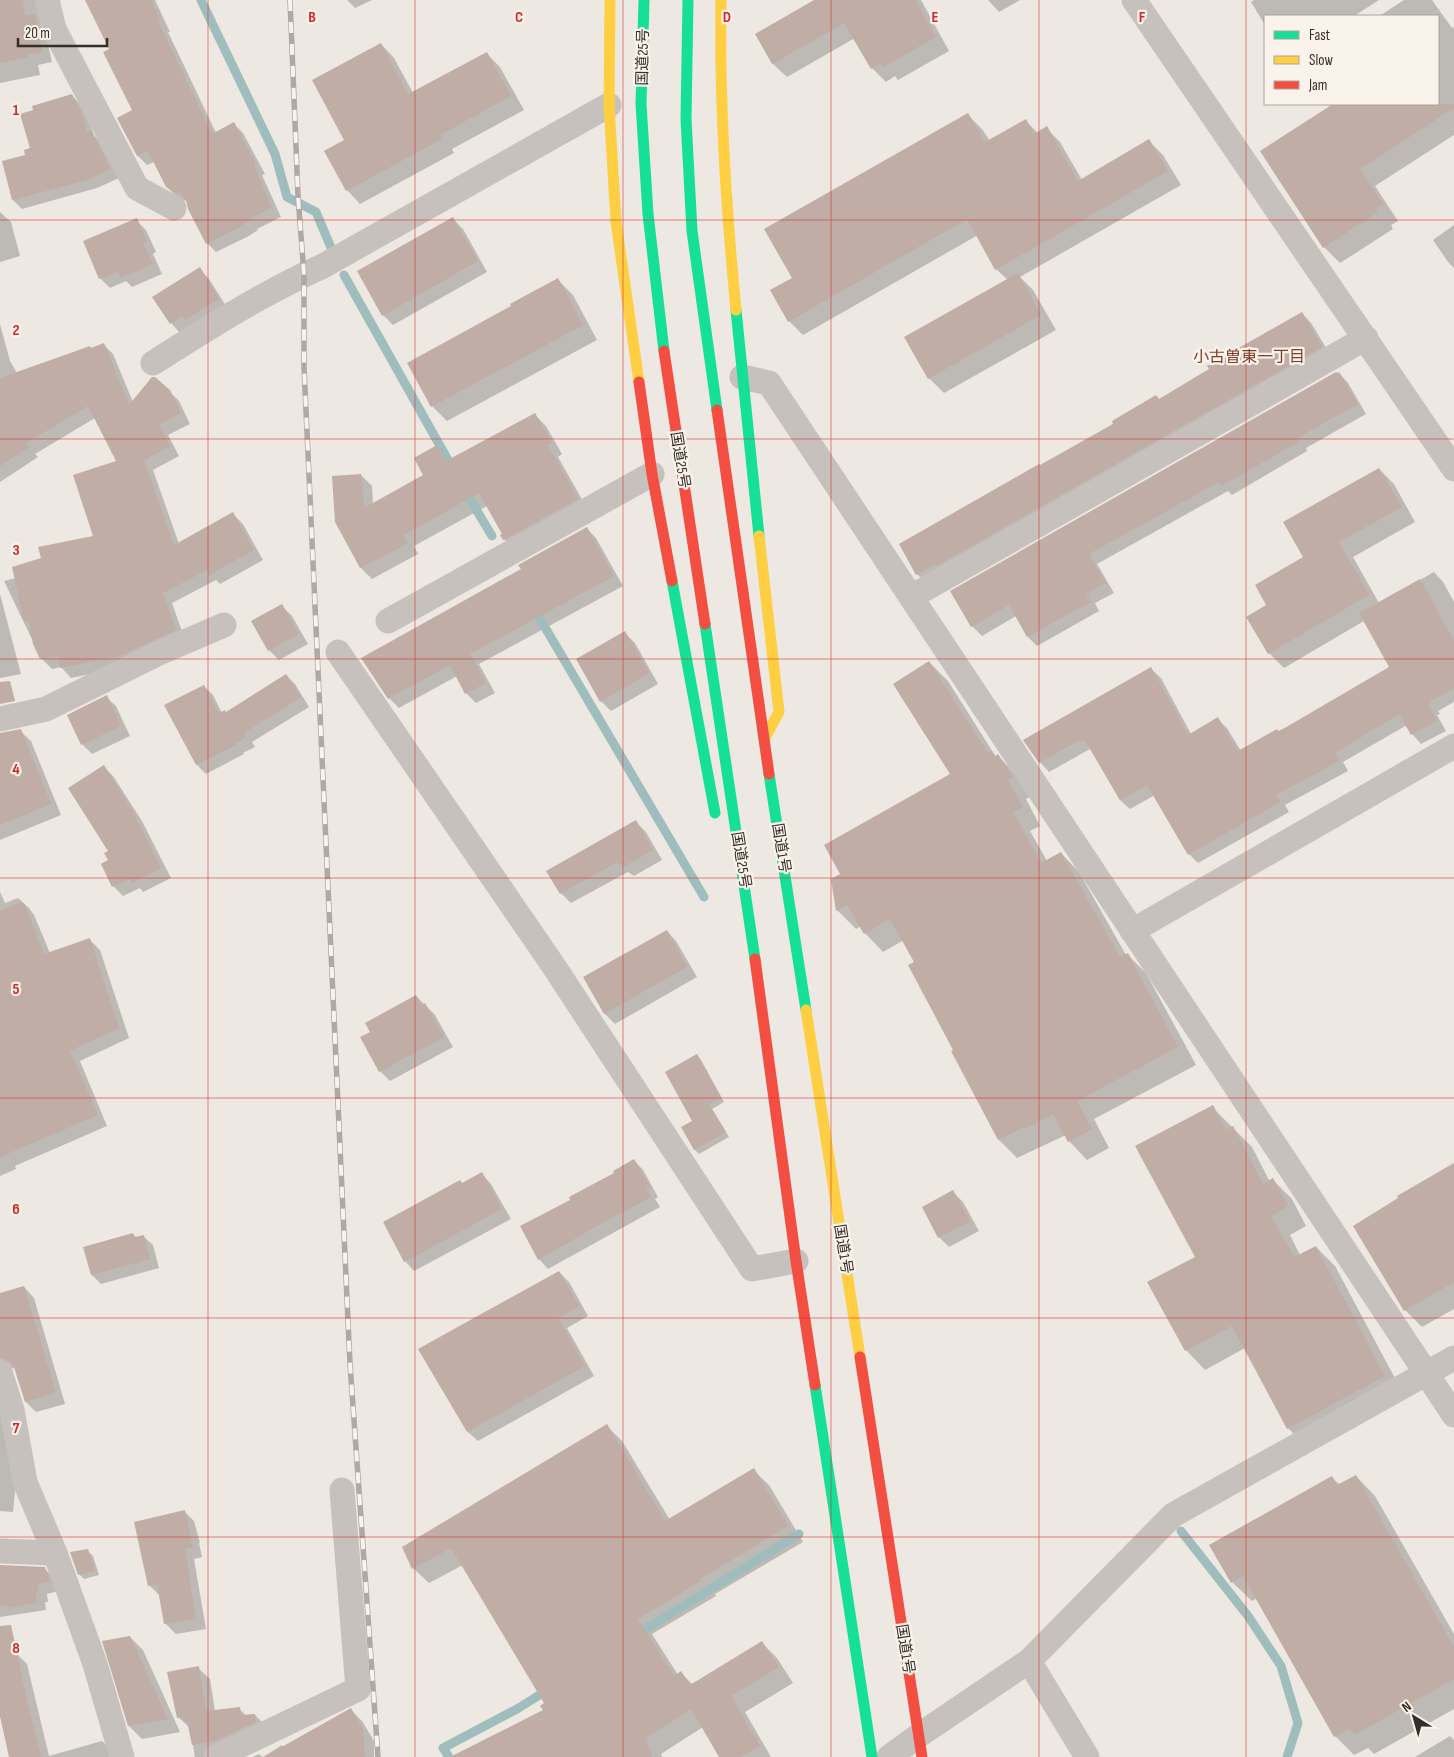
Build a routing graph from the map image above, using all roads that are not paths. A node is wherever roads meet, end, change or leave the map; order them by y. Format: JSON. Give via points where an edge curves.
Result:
{"nodes":[{"id":1,"x":47,"y":0,"type":"edge"},
{"id":2,"x":610,"y":0,"type":"edge"},
{"id":3,"x":644,"y":0,"type":"edge"},
{"id":4,"x":688,"y":0,"type":"edge"},
{"id":5,"x":721,"y":0,"type":"edge"},
{"id":6,"x":1134,"y":0,"type":"edge"},
{"id":7,"x":609,"y":105,"type":"junction"},
{"id":8,"x":174,"y":208,"type":"dead end"},
{"id":9,"x":1366,"y":338,"type":"junction"},
{"id":10,"x":153,"y":363,"type":"dead end"},
{"id":11,"x":742,"y":377,"type":"junction"},
{"id":12,"x":1454,"y":469,"type":"edge"},
{"id":13,"x":652,"y":474,"type":"junction"},
{"id":14,"x":911,"y":597,"type":"junction"},
{"id":15,"x":388,"y":622,"type":"dead end"},
{"id":16,"x":224,"y":625,"type":"dead end"},
{"id":17,"x":338,"y":652,"type":"dead end"},
{"id":18,"x":0,"y":719,"type":"edge"},
{"id":19,"x":764,"y":740,"type":"junction"},
{"id":20,"x":1454,"y":746,"type":"edge"},
{"id":21,"x":717,"y":822,"type":"dead end"},
{"id":22,"x":734,"y":897,"type":"dead end"},
{"id":23,"x":750,"y":916,"type":"junction"},
{"id":24,"x":1132,"y":931,"type":"junction"},
{"id":25,"x":796,"y":1261,"type":"junction"},
{"id":26,"x":1454,"y":1358,"type":"edge"},
{"id":27,"x":0,"y":1372,"type":"edge"},
{"id":28,"x":1426,"y":1375,"type":"junction"},
{"id":29,"x":1454,"y":1415,"type":"edge"},
{"id":30,"x":342,"y":1490,"type":"dead end"},
{"id":31,"x":0,"y":1551,"type":"edge"},
{"id":32,"x":55,"y":1553,"type":"junction"},
{"id":33,"x":1028,"y":1661,"type":"junction"},
{"id":34,"x":920,"y":1746,"type":"edge"},
{"id":35,"x":122,"y":1757,"type":"edge"},
{"id":36,"x":216,"y":1757,"type":"edge"},
{"id":37,"x":872,"y":1757,"type":"edge"},
{"id":38,"x":890,"y":1757,"type":"edge"},
{"id":39,"x":1088,"y":1757,"type":"edge"}],
"edges":[{"from":1,"to":8,"type":"street","via":[[54,29],[137,188]]},
{"from":2,"to":7,"type":"highway"},
{"from":3,"to":23,"type":"highway","name":"国道25号","via":[[641,104],[658,318]]},
{"from":4,"to":19,"type":"highway","via":[[686,119],[692,231]]},
{"from":5,"to":11,"type":"highway","via":[[719,74]]},
{"from":6,"to":9,"type":"street"},
{"from":7,"to":10,"type":"street","via":[[323,266],[231,313]]},
{"from":7,"to":13,"type":"highway","via":[[616,222]]},
{"from":9,"to":12,"type":"street"},
{"from":9,"to":14,"type":"street"},
{"from":11,"to":14,"type":"street","via":[[769,383]]},
{"from":11,"to":19,"type":"highway","via":[[779,712]]},
{"from":13,"to":15,"type":"street"},
{"from":13,"to":21,"type":"highway"},
{"from":14,"to":24,"type":"street"},
{"from":16,"to":18,"type":"street","via":[[46,709]]},
{"from":17,"to":25,"type":"street","via":[[553,965],[752,1269]]},
{"from":19,"to":34,"type":"highway","name":"国道1号"},
{"from":20,"to":24,"type":"street"},
{"from":22,"to":23,"type":"highway"},
{"from":23,"to":25,"type":"highway"},
{"from":24,"to":28,"type":"street"},
{"from":25,"to":37,"type":"highway"},
{"from":26,"to":28,"type":"street"},
{"from":27,"to":32,"type":"street","via":[[12,1410],[25,1482]]},
{"from":28,"to":29,"type":"street"},
{"from":28,"to":33,"type":"street","via":[[1173,1515]]},
{"from":30,"to":36,"type":"street","via":[[358,1689]]},
{"from":31,"to":32,"type":"street"},
{"from":32,"to":35,"type":"street","via":[[95,1664]]},
{"from":33,"to":34,"type":"street"},
{"from":33,"to":39,"type":"street"},
{"from":34,"to":38,"type":"street"}]}
